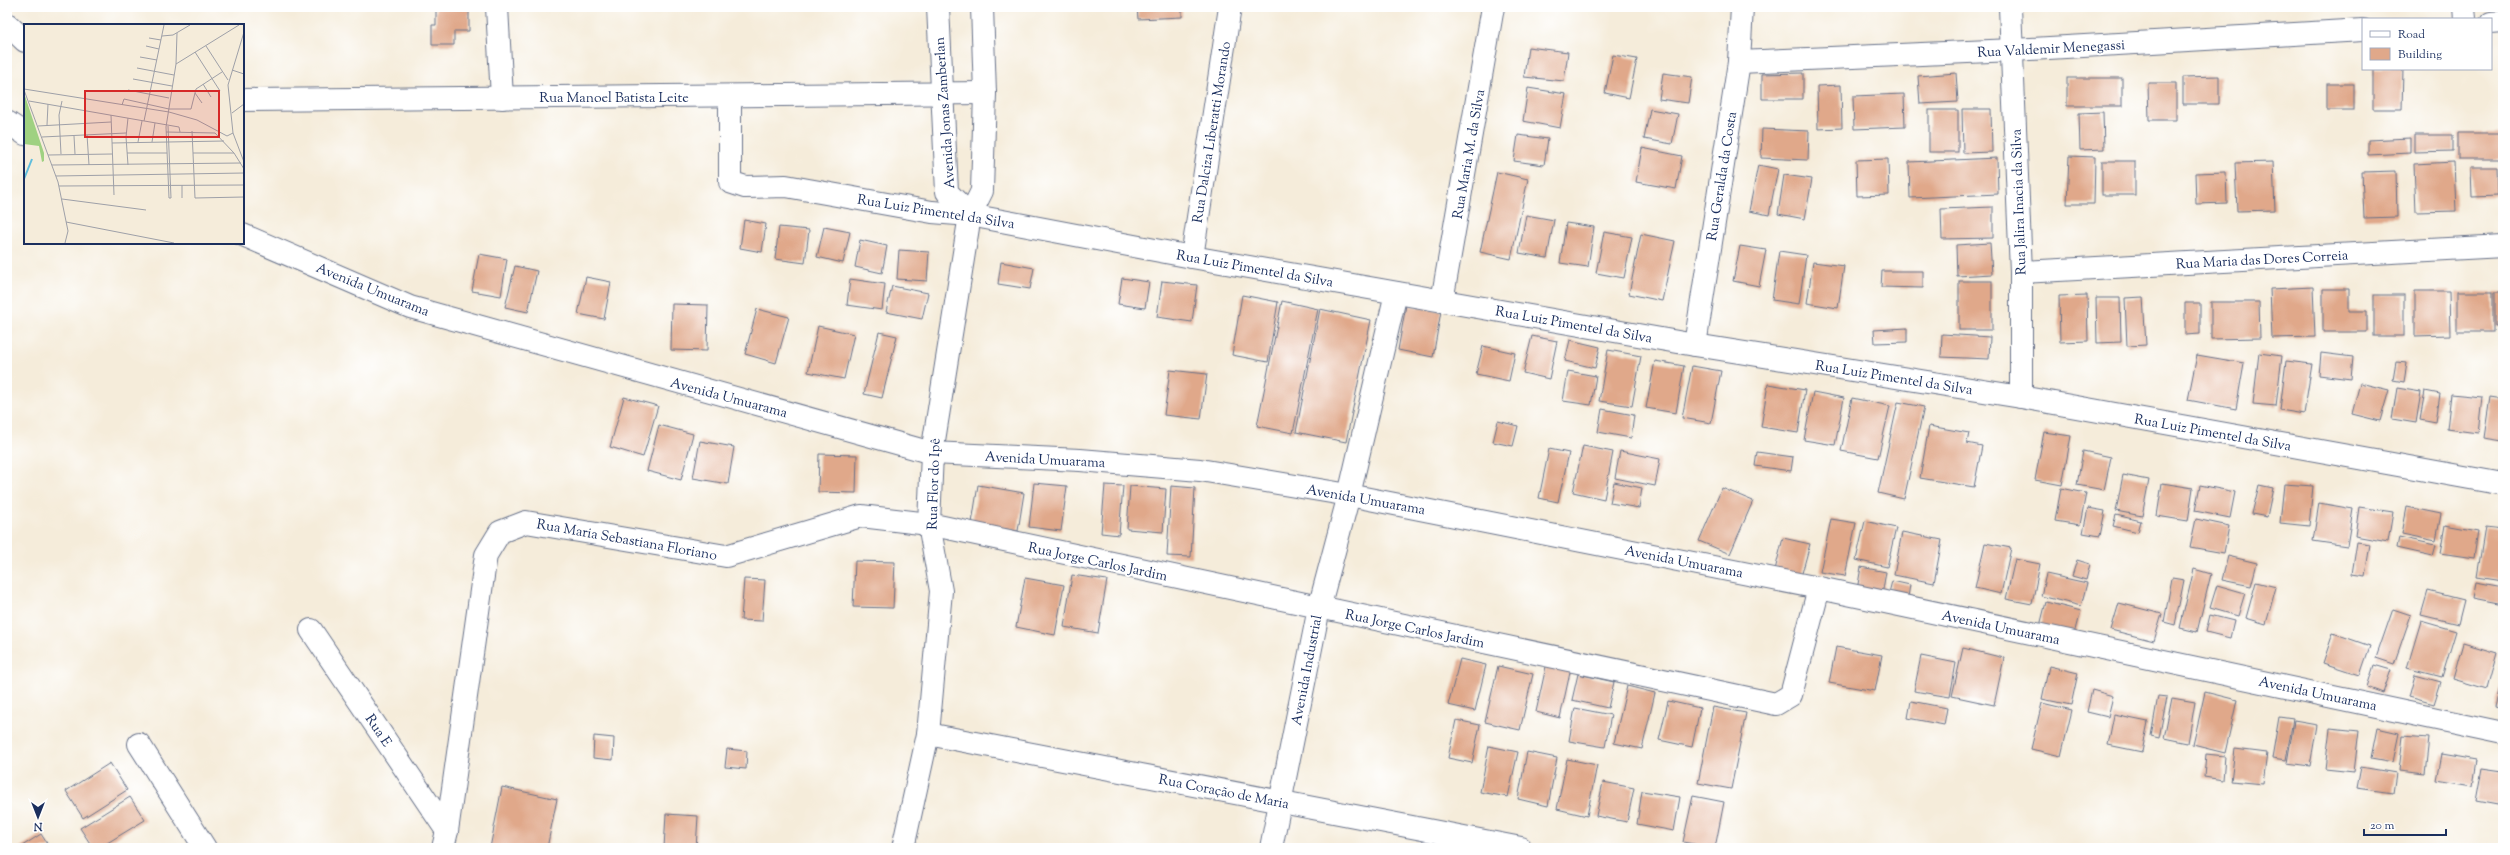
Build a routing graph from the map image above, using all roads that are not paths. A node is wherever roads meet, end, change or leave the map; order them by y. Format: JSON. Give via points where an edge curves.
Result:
{"nodes":[{"id":1,"x":497,"y":7,"type":"edge"},
{"id":2,"x":938,"y":7,"type":"edge"},
{"id":3,"x":982,"y":7,"type":"edge"},
{"id":4,"x":1230,"y":7,"type":"edge"},
{"id":5,"x":1494,"y":7,"type":"edge"},
{"id":6,"x":1742,"y":7,"type":"edge"},
{"id":7,"x":2010,"y":7,"type":"edge"},
{"id":8,"x":2464,"y":7,"type":"edge"},
{"id":9,"x":2465,"y":18,"type":"edge"},
{"id":10,"x":2503,"y":22,"type":"edge"},
{"id":11,"x":2492,"y":23,"type":"edge"},
{"id":12,"x":7,"y":24,"type":"edge"},
{"id":13,"x":2362,"y":30,"type":"edge"},
{"id":14,"x":24,"y":40,"type":"edge"},
{"id":15,"x":2013,"y":50,"type":"junction"},
{"id":16,"x":1739,"y":62,"type":"junction"},
{"id":17,"x":985,"y":94,"type":"junction"},
{"id":18,"x":941,"y":95,"type":"junction"},
{"id":19,"x":730,"y":96,"type":"junction"},
{"id":20,"x":502,"y":98,"type":"junction"},
{"id":21,"x":244,"y":100,"type":"edge"},
{"id":22,"x":7,"y":122,"type":"edge"},
{"id":23,"x":24,"y":133,"type":"edge"},
{"id":24,"x":970,"y":216,"type":"junction"},
{"id":25,"x":244,"y":235,"type":"edge"},
{"id":26,"x":2503,"y":246,"type":"edge"},
{"id":27,"x":1192,"y":257,"type":"junction"},
{"id":28,"x":2021,"y":272,"type":"junction"},
{"id":29,"x":1396,"y":293,"type":"junction"},
{"id":30,"x":1442,"y":301,"type":"junction"},
{"id":31,"x":1695,"y":345,"type":"junction"},
{"id":32,"x":2021,"y":397,"type":"junction"},
{"id":33,"x":932,"y":453,"type":"junction"},
{"id":34,"x":2503,"y":484,"type":"edge"},
{"id":35,"x":1349,"y":495,"type":"junction"},
{"id":36,"x":929,"y":524,"type":"junction"},
{"id":37,"x":1819,"y":588,"type":"junction"},
{"id":38,"x":1319,"y":608,"type":"junction"},
{"id":39,"x":311,"y":630,"type":"dead end"},
{"id":40,"x":2503,"y":732,"type":"edge"},
{"id":41,"x":928,"y":734,"type":"junction"},
{"id":42,"x":139,"y":744,"type":"dead end"},
{"id":43,"x":1280,"y":802,"type":"junction"},
{"id":44,"x":445,"y":839,"type":"edge"},
{"id":45,"x":205,"y":848,"type":"edge"},
{"id":46,"x":903,"y":848,"type":"edge"},
{"id":47,"x":1271,"y":848,"type":"edge"},
{"id":48,"x":1521,"y":848,"type":"edge"}],
"edges":[{"from":1,"to":20,"type":"street"},
{"from":2,"to":18,"type":"street","name":"Avenida Jonas Zamberlan"},
{"from":3,"to":17,"type":"street"},
{"from":4,"to":27,"type":"street","name":"Rua Dalciza Liberatti Morando"},
{"from":5,"to":30,"type":"street","name":"Rua Maria M. da Silva"},
{"from":6,"to":16,"type":"street","name":"Rua Geralda da Costa"},
{"from":7,"to":15,"type":"street","name":"Rua Jalira Inacia da Silva"},
{"from":8,"to":9,"type":"street"},
{"from":10,"to":11,"type":"street"},
{"from":12,"to":14,"type":"street"},
{"from":13,"to":15,"type":"street","name":"Rua Valdemir Menegassi"},
{"from":15,"to":16,"type":"street","name":"Rua Valdemir Menegassi"},
{"from":15,"to":28,"type":"street","name":"Rua Jalira Inacia da Silva"},
{"from":16,"to":31,"type":"street","name":"Rua Geralda da Costa"},
{"from":17,"to":18,"type":"street","name":"Rua Manoel Batista Leite"},
{"from":17,"to":24,"type":"street","via":[[982,191]]},
{"from":18,"to":19,"type":"street","name":"Rua Manoel Batista Leite"},
{"from":18,"to":24,"type":"street","name":"Avenida Jonas Zamberlan","via":[[947,192]]},
{"from":19,"to":20,"type":"street","name":"Rua Manoel Batista Leite"},
{"from":19,"to":24,"type":"street","name":"Rua Luiz Pimentel da Silva","via":[[730,182],[745,187],[786,186],[932,212]]},
{"from":20,"to":21,"type":"street","name":"Rua Manoel Batista Leite"},
{"from":22,"to":23,"type":"street"},
{"from":24,"to":27,"type":"street","name":"Rua Luiz Pimentel da Silva"},
{"from":24,"to":33,"type":"street","name":"Rua Flor do Ipê"},
{"from":25,"to":33,"type":"street","name":"Avenida Umuarama","via":[[410,307]]},
{"from":26,"to":28,"type":"street","name":"Rua Maria das Dores Correia"},
{"from":27,"to":29,"type":"street","name":"Rua Luiz Pimentel da Silva"},
{"from":28,"to":32,"type":"street","name":"Rua Jalira Inacia da Silva"},
{"from":29,"to":30,"type":"street","name":"Rua Luiz Pimentel da Silva"},
{"from":29,"to":35,"type":"street","name":"Avenida Industrial"},
{"from":30,"to":31,"type":"street","name":"Rua Luiz Pimentel da Silva"},
{"from":31,"to":32,"type":"street","name":"Rua Luiz Pimentel da Silva"},
{"from":32,"to":34,"type":"street","name":"Rua Luiz Pimentel da Silva"},
{"from":33,"to":35,"type":"street","name":"Avenida Umuarama","via":[[1080,460],[1200,470]]},
{"from":33,"to":36,"type":"street","name":"Rua Flor do Ipê"},
{"from":35,"to":37,"type":"street","name":"Avenida Umuarama"},
{"from":35,"to":38,"type":"street","name":"Avenida Industrial"},
{"from":36,"to":38,"type":"street","name":"Rua Jorge Carlos Jardim"},
{"from":36,"to":41,"type":"street","name":"Rua Flor do Ipê","via":[[941,591]]},
{"from":36,"to":44,"type":"street","name":"Rua Maria Sebastiana Floriano","via":[[861,516],[726,556],[526,522],[500,532],[486,555]]},
{"from":37,"to":38,"type":"street","name":"Rua Jorge Carlos Jardim","via":[[1791,695],[1776,704]]},
{"from":37,"to":40,"type":"street","name":"Avenida Umuarama"},
{"from":38,"to":43,"type":"street","name":"Avenida Industrial"},
{"from":39,"to":44,"type":"street","name":"Rua E"},
{"from":41,"to":43,"type":"street","name":"Rua Coração de Maria"},
{"from":41,"to":46,"type":"street","name":"Rua Flor do Ipê"},
{"from":42,"to":45,"type":"street"},
{"from":43,"to":47,"type":"street","name":"Avenida Industrial"},
{"from":43,"to":48,"type":"street","name":"Rua Coração de Maria"}]}
